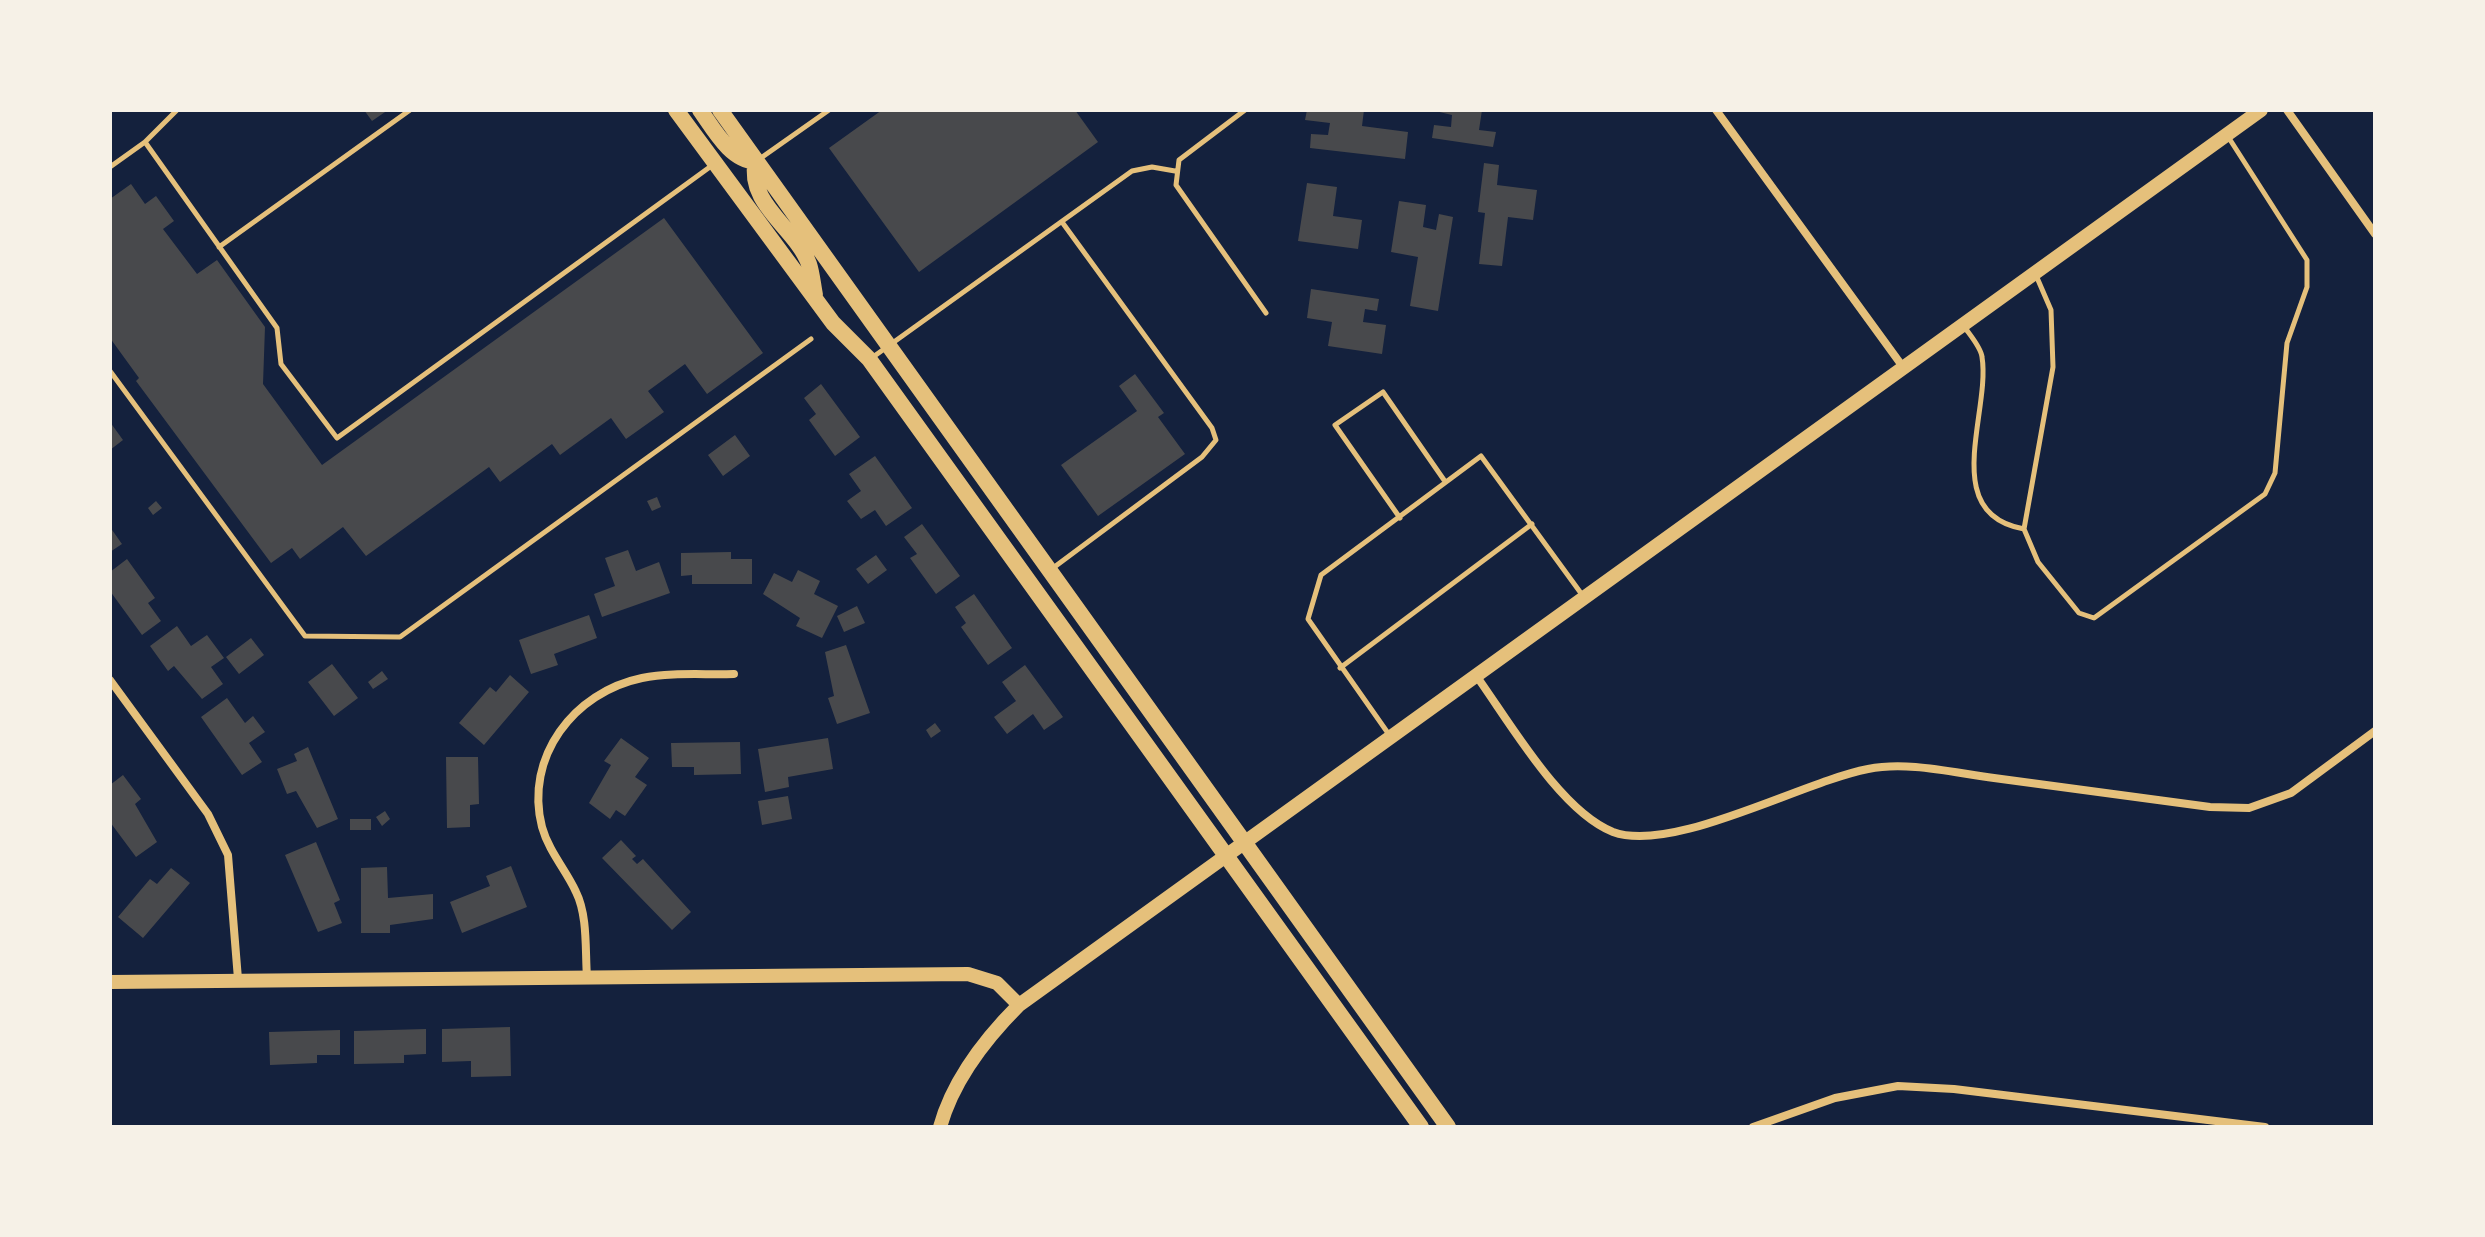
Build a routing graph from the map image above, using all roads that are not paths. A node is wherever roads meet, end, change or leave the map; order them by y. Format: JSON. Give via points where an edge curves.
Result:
{"nodes":[{"id":1,"x":177,"y":110,"type":"edge"},
{"id":2,"x":410,"y":110,"type":"edge"},
{"id":3,"x":676,"y":110,"type":"edge"},
{"id":4,"x":700,"y":110,"type":"edge"},
{"id":5,"x":720,"y":110,"type":"edge"},
{"id":6,"x":829,"y":110,"type":"edge"},
{"id":7,"x":1245,"y":110,"type":"edge"},
{"id":8,"x":1716,"y":110,"type":"edge"},
{"id":9,"x":2261,"y":110,"type":"edge"},
{"id":10,"x":2287,"y":110,"type":"edge"},
{"id":11,"x":2226,"y":135,"type":"junction"},
{"id":12,"x":145,"y":142,"type":"junction"},
{"id":13,"x":756,"y":161,"type":"junction"},
{"id":14,"x":715,"y":163,"type":"junction"},
{"id":15,"x":110,"y":167,"type":"edge"},
{"id":16,"x":1175,"y":171,"type":"junction"},
{"id":17,"x":1062,"y":222,"type":"junction"},
{"id":18,"x":2375,"y":234,"type":"edge"},
{"id":19,"x":219,"y":247,"type":"junction"},
{"id":20,"x":2035,"y":273,"type":"junction"},
{"id":21,"x":816,"y":300,"type":"junction"},
{"id":22,"x":1266,"y":313,"type":"dead end"},
{"id":23,"x":1963,"y":324,"type":"junction"},
{"id":24,"x":811,"y":339,"type":"dead end"},
{"id":25,"x":889,"y":347,"type":"junction"},
{"id":26,"x":869,"y":359,"type":"junction"},
{"id":27,"x":1903,"y":367,"type":"junction"},
{"id":28,"x":110,"y":371,"type":"edge"},
{"id":29,"x":1444,"y":480,"type":"junction"},
{"id":30,"x":1400,"y":518,"type":"junction"},
{"id":31,"x":1532,"y":524,"type":"junction"},
{"id":32,"x":2024,"y":529,"type":"junction"},
{"id":33,"x":1049,"y":571,"type":"junction"},
{"id":34,"x":1583,"y":596,"type":"junction"},
{"id":35,"x":1340,"y":668,"type":"junction"},
{"id":36,"x":734,"y":674,"type":"dead end"},
{"id":37,"x":1475,"y":674,"type":"junction"},
{"id":38,"x":110,"y":680,"type":"edge"},
{"id":39,"x":2375,"y":731,"type":"edge"},
{"id":40,"x":1390,"y":736,"type":"junction"},
{"id":41,"x":1242,"y":841,"type":"junction"},
{"id":42,"x":1224,"y":855,"type":"junction"},
{"id":43,"x":587,"y":977,"type":"junction"},
{"id":44,"x":238,"y":979,"type":"junction"},
{"id":45,"x":110,"y":982,"type":"edge"},
{"id":46,"x":1019,"y":1005,"type":"junction"},
{"id":47,"x":940,"y":1127,"type":"edge"},
{"id":48,"x":1421,"y":1127,"type":"edge"},
{"id":49,"x":1448,"y":1127,"type":"edge"},
{"id":50,"x":1753,"y":1127,"type":"edge"},
{"id":51,"x":2265,"y":1127,"type":"edge"}],
"edges":[{"from":1,"to":12,"type":"lane"},
{"from":2,"to":19,"type":"lane"},
{"from":3,"to":14,"type":"main road"},
{"from":4,"to":13,"type":"main road","via":[[728,147],[748,162]]},
{"from":5,"to":13,"type":"main road"},
{"from":6,"to":13,"type":"lane"},
{"from":7,"to":16,"type":"lane","via":[[1188,151]]},
{"from":8,"to":27,"type":"street"},
{"from":9,"to":11,"type":"street"},
{"from":10,"to":18,"type":"street"},
{"from":11,"to":20,"type":"street"},
{"from":11,"to":32,"type":"lane","via":[[2307,260],[2307,287],[2287,343],[2275,473],[2265,494],[2094,618],[2079,613],[2038,562]]},
{"from":12,"to":15,"type":"lane"},
{"from":12,"to":19,"type":"lane"},
{"from":13,"to":21,"type":"main road","via":[[759,194],[808,262]]},
{"from":13,"to":25,"type":"main road"},
{"from":14,"to":19,"type":"lane","via":[[337,438],[281,364],[277,328]]},
{"from":14,"to":21,"type":"main road"},
{"from":16,"to":17,"type":"lane","via":[[1132,171]]},
{"from":16,"to":22,"type":"lane","via":[[1180,194]]},
{"from":17,"to":25,"type":"lane"},
{"from":17,"to":33,"type":"lane","via":[[1216,440],[1202,457]]},
{"from":20,"to":23,"type":"street"},
{"from":20,"to":32,"type":"lane","via":[[2051,310],[2053,367]]},
{"from":21,"to":26,"type":"main road"},
{"from":23,"to":27,"type":"street"},
{"from":23,"to":32,"type":"lane","via":[[1982,355],[1973,488],[1985,509]]},
{"from":24,"to":28,"type":"lane","via":[[400,637],[305,636]]},
{"from":25,"to":26,"type":"lane"},
{"from":25,"to":33,"type":"main road"},
{"from":26,"to":42,"type":"main road"},
{"from":27,"to":34,"type":"street"},
{"from":29,"to":30,"type":"lane"},
{"from":29,"to":30,"type":"lane","via":[[1383,392],[1335,425]]},
{"from":29,"to":31,"type":"lane","via":[[1481,456]]},
{"from":30,"to":35,"type":"lane","via":[[1321,575],[1308,619]]},
{"from":31,"to":34,"type":"lane"},
{"from":31,"to":35,"type":"lane"},
{"from":33,"to":41,"type":"main road"},
{"from":34,"to":37,"type":"street"},
{"from":35,"to":40,"type":"lane"},
{"from":36,"to":43,"type":"street","via":[[645,677],[619,684],[569,718],[545,757],[537,804],[553,854],[578,894]]},
{"from":37,"to":39,"type":"street","via":[[1569,803],[1604,827],[1647,838],[1871,768],[1924,769],[2249,808],[2291,793]]},
{"from":37,"to":40,"type":"street"},
{"from":38,"to":44,"type":"street","via":[[208,814],[228,855]]},
{"from":40,"to":41,"type":"street"},
{"from":41,"to":42,"type":"street"},
{"from":41,"to":49,"type":"main road"},
{"from":42,"to":46,"type":"street"},
{"from":42,"to":48,"type":"main road"},
{"from":43,"to":44,"type":"street"},
{"from":43,"to":46,"type":"street","via":[[968,974],[997,983]]},
{"from":44,"to":45,"type":"street"},
{"from":46,"to":47,"type":"street","via":[[964,1073]]},
{"from":50,"to":51,"type":"street","via":[[1835,1098],[1898,1086]]}]}
